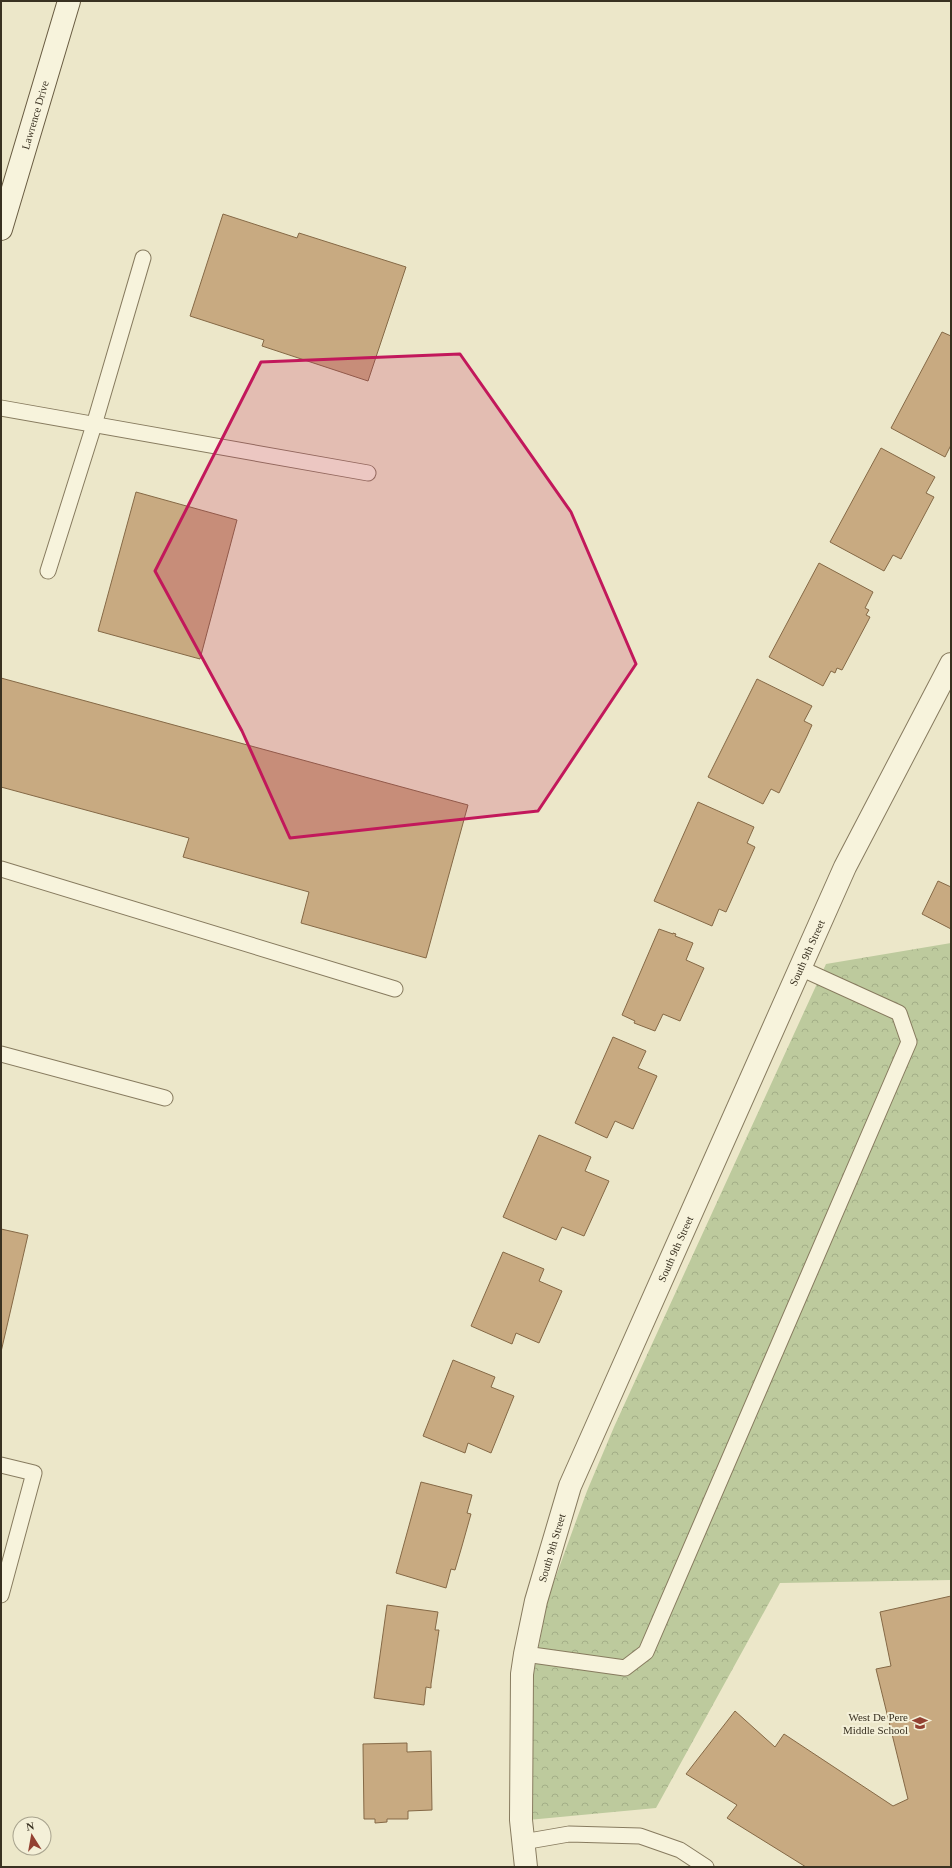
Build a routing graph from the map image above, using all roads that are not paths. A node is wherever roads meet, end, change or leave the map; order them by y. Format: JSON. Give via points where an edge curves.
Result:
{"nodes":[{"id":1,"x":69,"y":1,"type":"edge"},
{"id":2,"x":1,"y":229,"type":"edge"},
{"id":3,"x":143,"y":258,"type":"dead end"},
{"id":4,"x":1,"y":408,"type":"edge"},
{"id":5,"x":94,"y":425,"type":"junction"},
{"id":6,"x":368,"y":473,"type":"dead end"},
{"id":7,"x":48,"y":571,"type":"dead end"},
{"id":8,"x":951,"y":664,"type":"edge"},
{"id":9,"x":1,"y":869,"type":"edge"},
{"id":10,"x":800,"y":968,"type":"junction"},
{"id":11,"x":395,"y":989,"type":"dead end"},
{"id":12,"x":1,"y":1054,"type":"edge"},
{"id":13,"x":165,"y":1098,"type":"dead end"},
{"id":14,"x":1,"y":1465,"type":"edge"},
{"id":15,"x":1,"y":1595,"type":"edge"},
{"id":16,"x":525,"y":1654,"type":"junction"},
{"id":17,"x":523,"y":1842,"type":"junction"},
{"id":18,"x":526,"y":1867,"type":"edge"},
{"id":19,"x":706,"y":1867,"type":"edge"}],
"edges":[{"from":1,"to":2,"type":"street","name":"Lawrence Drive"},
{"from":3,"to":5,"type":"lane"},
{"from":4,"to":5,"type":"lane"},
{"from":5,"to":6,"type":"lane"},
{"from":5,"to":7,"type":"lane"},
{"from":8,"to":10,"type":"street","name":"South 9th Street","via":[[844,866]]},
{"from":9,"to":11,"type":"lane"},
{"from":10,"to":16,"type":"street","name":"South 9th Street","via":[[570,1486],[536,1601]]},
{"from":10,"to":16,"type":"lane","via":[[899,1013],[909,1042],[646,1652],[625,1668]]},
{"from":12,"to":13,"type":"lane"},
{"from":14,"to":15,"type":"lane","via":[[34,1473]]},
{"from":16,"to":17,"type":"street","name":"South 9th Street","via":[[522,1674]]},
{"from":17,"to":18,"type":"street","name":"South 9th Street"},
{"from":17,"to":19,"type":"lane","via":[[569,1834],[640,1836],[680,1850]]}]}
